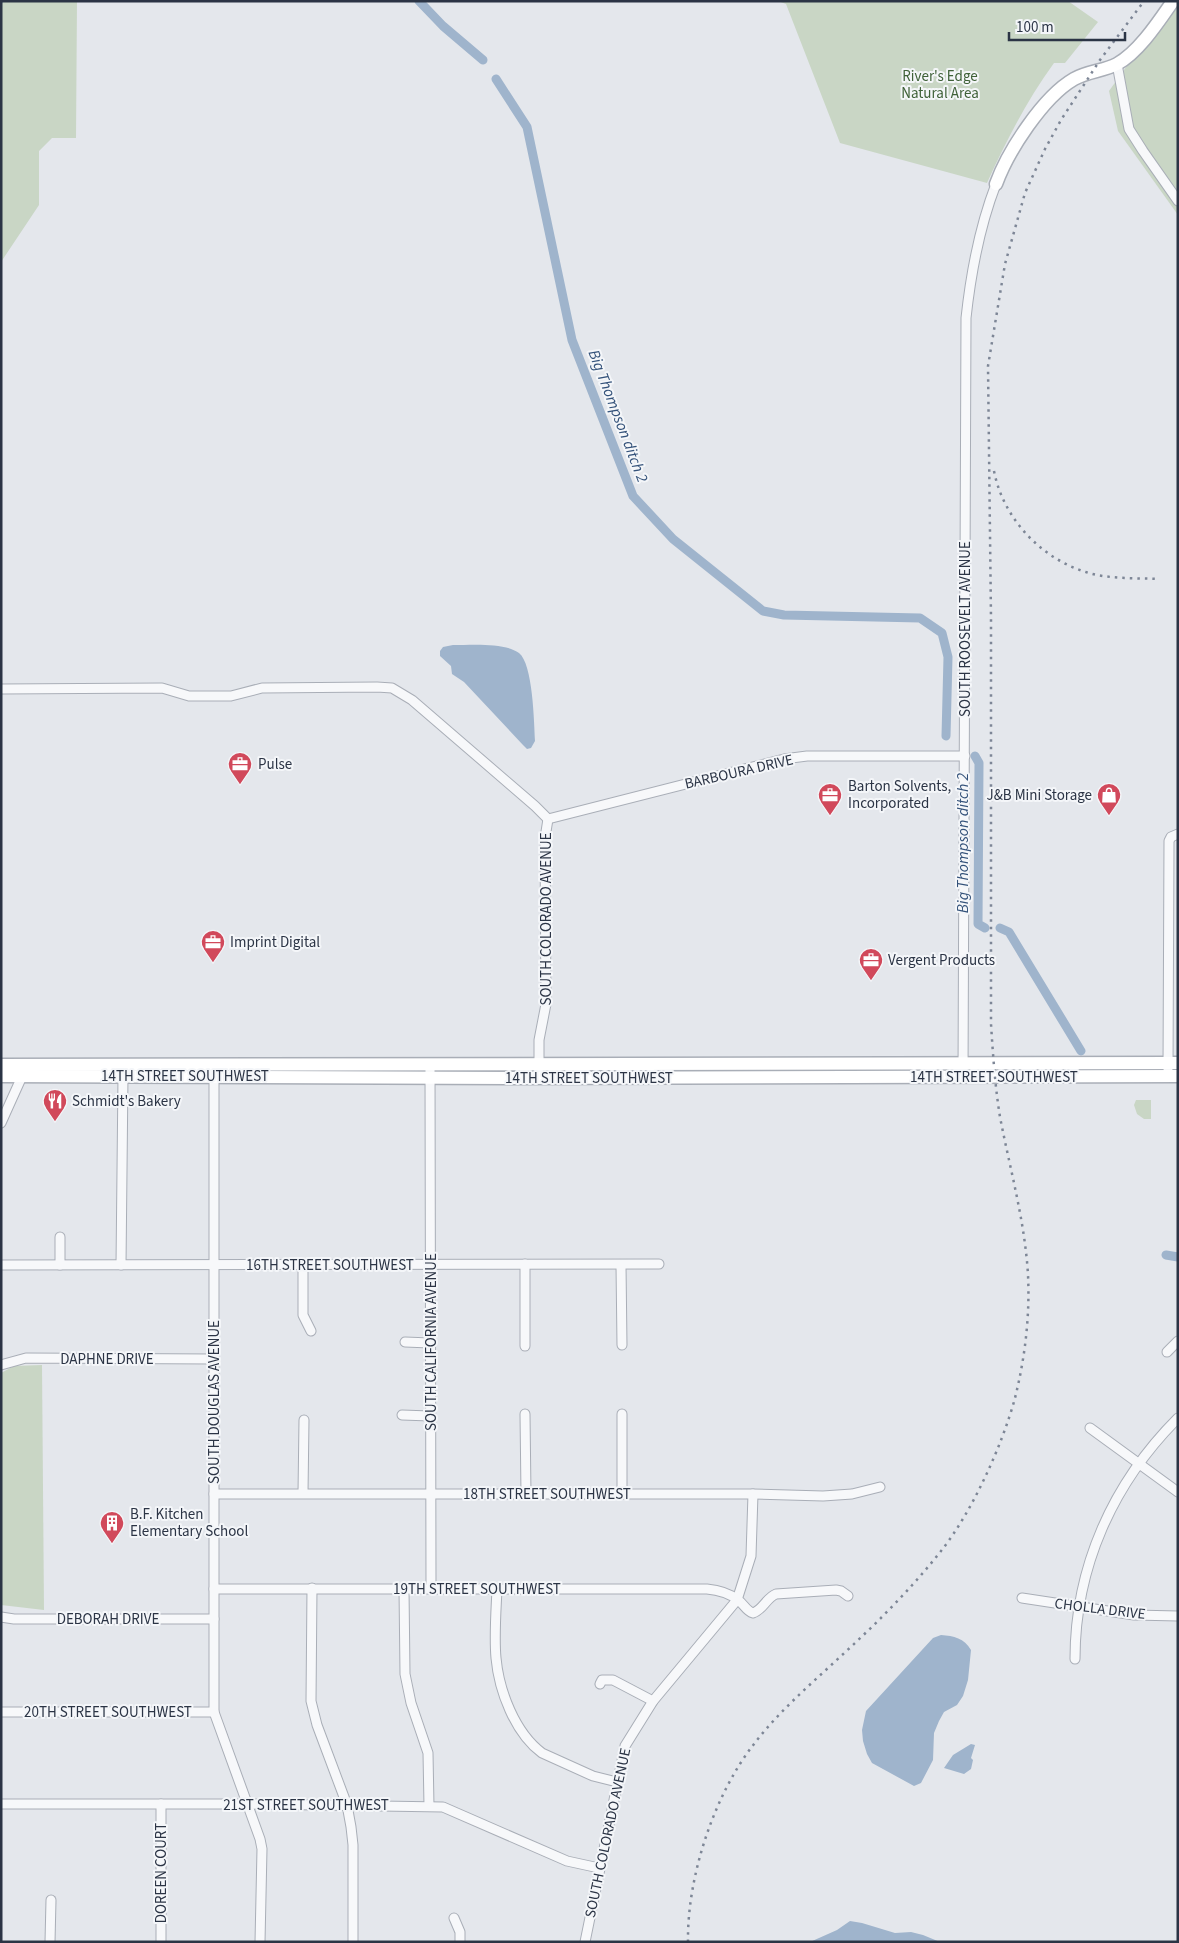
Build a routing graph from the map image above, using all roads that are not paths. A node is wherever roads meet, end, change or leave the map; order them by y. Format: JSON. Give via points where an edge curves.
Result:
{"nodes":[{"id":1,"x":1172,"y":1,"type":"edge"},
{"id":2,"x":1117,"y":64,"type":"junction"},
{"id":3,"x":996,"y":184,"type":"joint"},
{"id":4,"x":1178,"y":201,"type":"edge"},
{"id":5,"x":1,"y":689,"type":"edge"},
{"id":6,"x":965,"y":756,"type":"junction"},
{"id":7,"x":548,"y":819,"type":"junction"},
{"id":8,"x":1174,"y":836,"type":"edge"},
{"id":9,"x":963,"y":1064,"type":"junction"},
{"id":10,"x":1,"y":1065,"type":"edge"},
{"id":11,"x":539,"y":1065,"type":"junction"},
{"id":12,"x":24,"y":1070,"type":"junction"},
{"id":13,"x":214,"y":1070,"type":"junction"},
{"id":14,"x":1173,"y":1070,"type":"edge"},
{"id":15,"x":430,"y":1071,"type":"junction"},
{"id":16,"x":1,"y":1076,"type":"edge"},
{"id":17,"x":123,"y":1076,"type":"junction"},
{"id":18,"x":539,"y":1078,"type":"junction"},
{"id":19,"x":963,"y":1078,"type":"junction"},
{"id":20,"x":1,"y":1123,"type":"edge"},
{"id":21,"x":60,"y":1237,"type":"dead end"},
{"id":22,"x":1,"y":1264,"type":"edge"},
{"id":23,"x":303,"y":1264,"type":"junction"},
{"id":24,"x":431,"y":1264,"type":"junction"},
{"id":25,"x":525,"y":1264,"type":"junction"},
{"id":26,"x":659,"y":1264,"type":"dead end"},
{"id":27,"x":60,"y":1265,"type":"junction"},
{"id":28,"x":121,"y":1265,"type":"junction"},
{"id":29,"x":214,"y":1265,"type":"junction"},
{"id":30,"x":622,"y":1265,"type":"junction"},
{"id":31,"x":311,"y":1331,"type":"dead end"},
{"id":32,"x":1178,"y":1341,"type":"edge"},
{"id":33,"x":406,"y":1342,"type":"dead end"},
{"id":34,"x":430,"y":1343,"type":"junction"},
{"id":35,"x":622,"y":1345,"type":"dead end"},
{"id":36,"x":525,"y":1346,"type":"dead end"},
{"id":37,"x":1167,"y":1352,"type":"dead end"},
{"id":38,"x":213,"y":1359,"type":"junction"},
{"id":39,"x":1,"y":1365,"type":"edge"},
{"id":40,"x":525,"y":1414,"type":"dead end"},
{"id":41,"x":622,"y":1414,"type":"dead end"},
{"id":42,"x":402,"y":1415,"type":"dead end"},
{"id":43,"x":430,"y":1416,"type":"junction"},
{"id":44,"x":1178,"y":1418,"type":"edge"},
{"id":45,"x":304,"y":1420,"type":"dead end"},
{"id":46,"x":1090,"y":1428,"type":"dead end"},
{"id":47,"x":1138,"y":1464,"type":"junction"},
{"id":48,"x":880,"y":1487,"type":"dead end"},
{"id":49,"x":1178,"y":1492,"type":"edge"},
{"id":50,"x":303,"y":1493,"type":"junction"},
{"id":51,"x":214,"y":1494,"type":"junction"},
{"id":52,"x":431,"y":1494,"type":"junction"},
{"id":53,"x":526,"y":1494,"type":"junction"},
{"id":54,"x":622,"y":1494,"type":"junction"},
{"id":55,"x":754,"y":1494,"type":"junction"},
{"id":56,"x":312,"y":1588,"type":"junction"},
{"id":57,"x":214,"y":1589,"type":"junction"},
{"id":58,"x":404,"y":1589,"type":"junction"},
{"id":59,"x":431,"y":1589,"type":"junction"},
{"id":60,"x":497,"y":1589,"type":"junction"},
{"id":61,"x":848,"y":1596,"type":"dead end"},
{"id":62,"x":1022,"y":1598,"type":"dead end"},
{"id":63,"x":737,"y":1600,"type":"junction"},
{"id":64,"x":1079,"y":1607,"type":"junction"},
{"id":65,"x":1178,"y":1616,"type":"edge"},
{"id":66,"x":1,"y":1617,"type":"edge"},
{"id":67,"x":214,"y":1619,"type":"junction"},
{"id":68,"x":1075,"y":1659,"type":"dead end"},
{"id":69,"x":600,"y":1684,"type":"dead end"},
{"id":70,"x":654,"y":1701,"type":"junction"},
{"id":71,"x":1,"y":1712,"type":"edge"},
{"id":72,"x":214,"y":1712,"type":"junction"},
{"id":73,"x":616,"y":1782,"type":"junction"},
{"id":74,"x":1,"y":1804,"type":"edge"},
{"id":75,"x":161,"y":1804,"type":"junction"},
{"id":76,"x":247,"y":1804,"type":"junction"},
{"id":77,"x":347,"y":1805,"type":"junction"},
{"id":78,"x":429,"y":1806,"type":"junction"},
{"id":79,"x":599,"y":1868,"type":"junction"},
{"id":80,"x":51,"y":1900,"type":"dead end"},
{"id":81,"x":454,"y":1918,"type":"dead end"},
{"id":82,"x":50,"y":1942,"type":"edge"},
{"id":83,"x":160,"y":1942,"type":"edge"},
{"id":84,"x":260,"y":1942,"type":"edge"},
{"id":85,"x":353,"y":1942,"type":"edge"},
{"id":86,"x":460,"y":1942,"type":"edge"},
{"id":87,"x":585,"y":1942,"type":"edge"}],
"edges":[{"from":1,"to":2,"type":"main road","via":[[1144,40]]},
{"from":2,"to":3,"type":"main road","via":[[1082,74],[1063,87],[1020,138]]},
{"from":2,"to":4,"type":"street","via":[[1129,129]]},
{"from":3,"to":6,"type":"street","name":"SOUTH ROOSEVELT AVENUE","via":[[974,256],[966,318]]},
{"from":5,"to":7,"type":"street","via":[[162,688],[189,696],[231,696],[262,688],[392,688],[412,700]]},
{"from":6,"to":7,"type":"street","name":"BARBOURA DRIVE","via":[[807,756],[784,759]]},
{"from":6,"to":9,"type":"street","name":"SOUTH ROOSEVELT AVENUE"},
{"from":7,"to":11,"type":"street","name":"SOUTH COLORADO AVENUE","via":[[545,838],[546,1004],[539,1040]]},
{"from":8,"to":14,"type":"street","via":[[1169,841]]},
{"from":9,"to":11,"type":"main road","name":"14TH STREET SOUTHWEST"},
{"from":9,"to":14,"type":"main road","name":"14TH STREET SOUTHWEST"},
{"from":9,"to":19,"type":"street","name":"SOUTH ROOSEVELT AVENUE"},
{"from":10,"to":12,"type":"main road","name":"14TH STREET SOUTHWEST"},
{"from":11,"to":15,"type":"main road","name":"14TH STREET SOUTHWEST"},
{"from":11,"to":18,"type":"street","name":"SOUTH COLORADO AVENUE"},
{"from":12,"to":13,"type":"main road","name":"14TH STREET SOUTHWEST"},
{"from":12,"to":16,"type":"main road","name":"14TH STREET SOUTHWEST"},
{"from":12,"to":17,"type":"main road","name":"14TH STREET SOUTHWEST"},
{"from":12,"to":20,"type":"street"},
{"from":13,"to":15,"type":"main road","name":"14TH STREET SOUTHWEST"},
{"from":13,"to":17,"type":"main road","name":"14TH STREET SOUTHWEST"},
{"from":13,"to":29,"type":"street","name":"SOUTH DOUGLAS AVENUE"},
{"from":14,"to":19,"type":"main road","name":"14TH STREET SOUTHWEST"},
{"from":15,"to":18,"type":"main road","name":"14TH STREET SOUTHWEST"},
{"from":15,"to":24,"type":"street","name":"SOUTH CALIFORNIA AVENUE"},
{"from":17,"to":28,"type":"street"},
{"from":18,"to":19,"type":"main road","name":"14TH STREET SOUTHWEST"},
{"from":21,"to":27,"type":"street"},
{"from":22,"to":27,"type":"street","name":"16TH STREET SOUTHWEST"},
{"from":23,"to":24,"type":"street","name":"16TH STREET SOUTHWEST"},
{"from":23,"to":29,"type":"street","name":"16TH STREET SOUTHWEST"},
{"from":23,"to":31,"type":"street","via":[[303,1314]]},
{"from":24,"to":25,"type":"street","name":"16TH STREET SOUTHWEST"},
{"from":24,"to":34,"type":"street","name":"SOUTH CALIFORNIA AVENUE"},
{"from":25,"to":30,"type":"street","name":"16TH STREET SOUTHWEST"},
{"from":25,"to":36,"type":"street"},
{"from":26,"to":30,"type":"street","name":"16TH STREET SOUTHWEST"},
{"from":27,"to":28,"type":"street","name":"16TH STREET SOUTHWEST"},
{"from":28,"to":29,"type":"street","name":"16TH STREET SOUTHWEST"},
{"from":29,"to":38,"type":"street","name":"SOUTH DOUGLAS AVENUE"},
{"from":30,"to":35,"type":"street"},
{"from":32,"to":37,"type":"street"},
{"from":33,"to":34,"type":"street"},
{"from":34,"to":43,"type":"street","name":"SOUTH CALIFORNIA AVENUE"},
{"from":38,"to":39,"type":"street","name":"DAPHNE DRIVE","via":[[26,1358]]},
{"from":38,"to":51,"type":"street","name":"SOUTH DOUGLAS AVENUE"},
{"from":40,"to":53,"type":"street"},
{"from":41,"to":54,"type":"street"},
{"from":42,"to":43,"type":"street"},
{"from":43,"to":52,"type":"street","name":"SOUTH CALIFORNIA AVENUE"},
{"from":44,"to":47,"type":"street"},
{"from":45,"to":50,"type":"street"},
{"from":46,"to":47,"type":"street"},
{"from":47,"to":49,"type":"street"},
{"from":47,"to":64,"type":"street","via":[[1114,1501],[1097,1539]]},
{"from":48,"to":55,"type":"street","name":"18TH STREET SOUTHWEST","via":[[852,1494],[823,1496]]},
{"from":50,"to":51,"type":"street","name":"18TH STREET SOUTHWEST"},
{"from":50,"to":52,"type":"street","name":"18TH STREET SOUTHWEST"},
{"from":51,"to":57,"type":"street","name":"SOUTH DOUGLAS AVENUE"},
{"from":52,"to":53,"type":"street","name":"18TH STREET SOUTHWEST"},
{"from":52,"to":59,"type":"street","name":"SOUTH CALIFORNIA AVENUE"},
{"from":53,"to":54,"type":"street","name":"18TH STREET SOUTHWEST"},
{"from":54,"to":55,"type":"street","name":"18TH STREET SOUTHWEST"},
{"from":55,"to":63,"type":"street","name":"SOUTH COLORADO AVENUE","via":[[751,1556]]},
{"from":56,"to":57,"type":"street","name":"19TH STREET SOUTHWEST"},
{"from":56,"to":58,"type":"street","name":"19TH STREET SOUTHWEST"},
{"from":56,"to":77,"type":"street","via":[[311,1700]]},
{"from":57,"to":67,"type":"street","name":"SOUTH DOUGLAS AVENUE"},
{"from":58,"to":59,"type":"street","name":"19TH STREET SOUTHWEST"},
{"from":58,"to":78,"type":"street","via":[[405,1674],[428,1753]]},
{"from":59,"to":60,"type":"street","name":"19TH STREET SOUTHWEST"},
{"from":60,"to":63,"type":"street","name":"19TH STREET SOUTHWEST","via":[[708,1588]]},
{"from":60,"to":73,"type":"street","via":[[496,1660],[520,1730],[542,1753],[593,1776]]},
{"from":61,"to":63,"type":"street","name":"19TH STREET SOUTHWEST","via":[[836,1590],[776,1594],[753,1613]]},
{"from":62,"to":64,"type":"street","name":"CHOLLA DRIVE"},
{"from":63,"to":70,"type":"street","name":"SOUTH COLORADO AVENUE"},
{"from":64,"to":65,"type":"street","name":"CHOLLA DRIVE","via":[[1134,1615]]},
{"from":64,"to":68,"type":"street"},
{"from":66,"to":67,"type":"street","name":"DEBORAH DRIVE"},
{"from":67,"to":72,"type":"street","name":"SOUTH DOUGLAS AVENUE"},
{"from":69,"to":70,"type":"street","via":[[602,1680],[613,1680]]},
{"from":70,"to":73,"type":"street","name":"SOUTH COLORADO AVENUE","via":[[625,1746]]},
{"from":71,"to":72,"type":"street","name":"20TH STREET SOUTHWEST"},
{"from":72,"to":76,"type":"street","name":"SOUTH DOUGLAS AVENUE"},
{"from":73,"to":79,"type":"street","name":"SOUTH COLORADO AVENUE"},
{"from":74,"to":75,"type":"street","name":"21ST STREET SOUTHWEST"},
{"from":75,"to":76,"type":"street","name":"21ST STREET SOUTHWEST"},
{"from":75,"to":83,"type":"street","name":"DOREEN COURT"},
{"from":76,"to":77,"type":"street","name":"21ST STREET SOUTHWEST"},
{"from":76,"to":84,"type":"street","name":"SOUTH DOUGLAS AVENUE","via":[[262,1850]]},
{"from":77,"to":78,"type":"street","name":"21ST STREET SOUTHWEST"},
{"from":77,"to":85,"type":"street","via":[[353,1845]]},
{"from":78,"to":79,"type":"street","name":"21ST STREET SOUTHWEST","via":[[456,1811],[567,1861]]},
{"from":79,"to":87,"type":"street","name":"SOUTH COLORADO AVENUE"},
{"from":80,"to":82,"type":"street"},
{"from":81,"to":86,"type":"street"}]}
